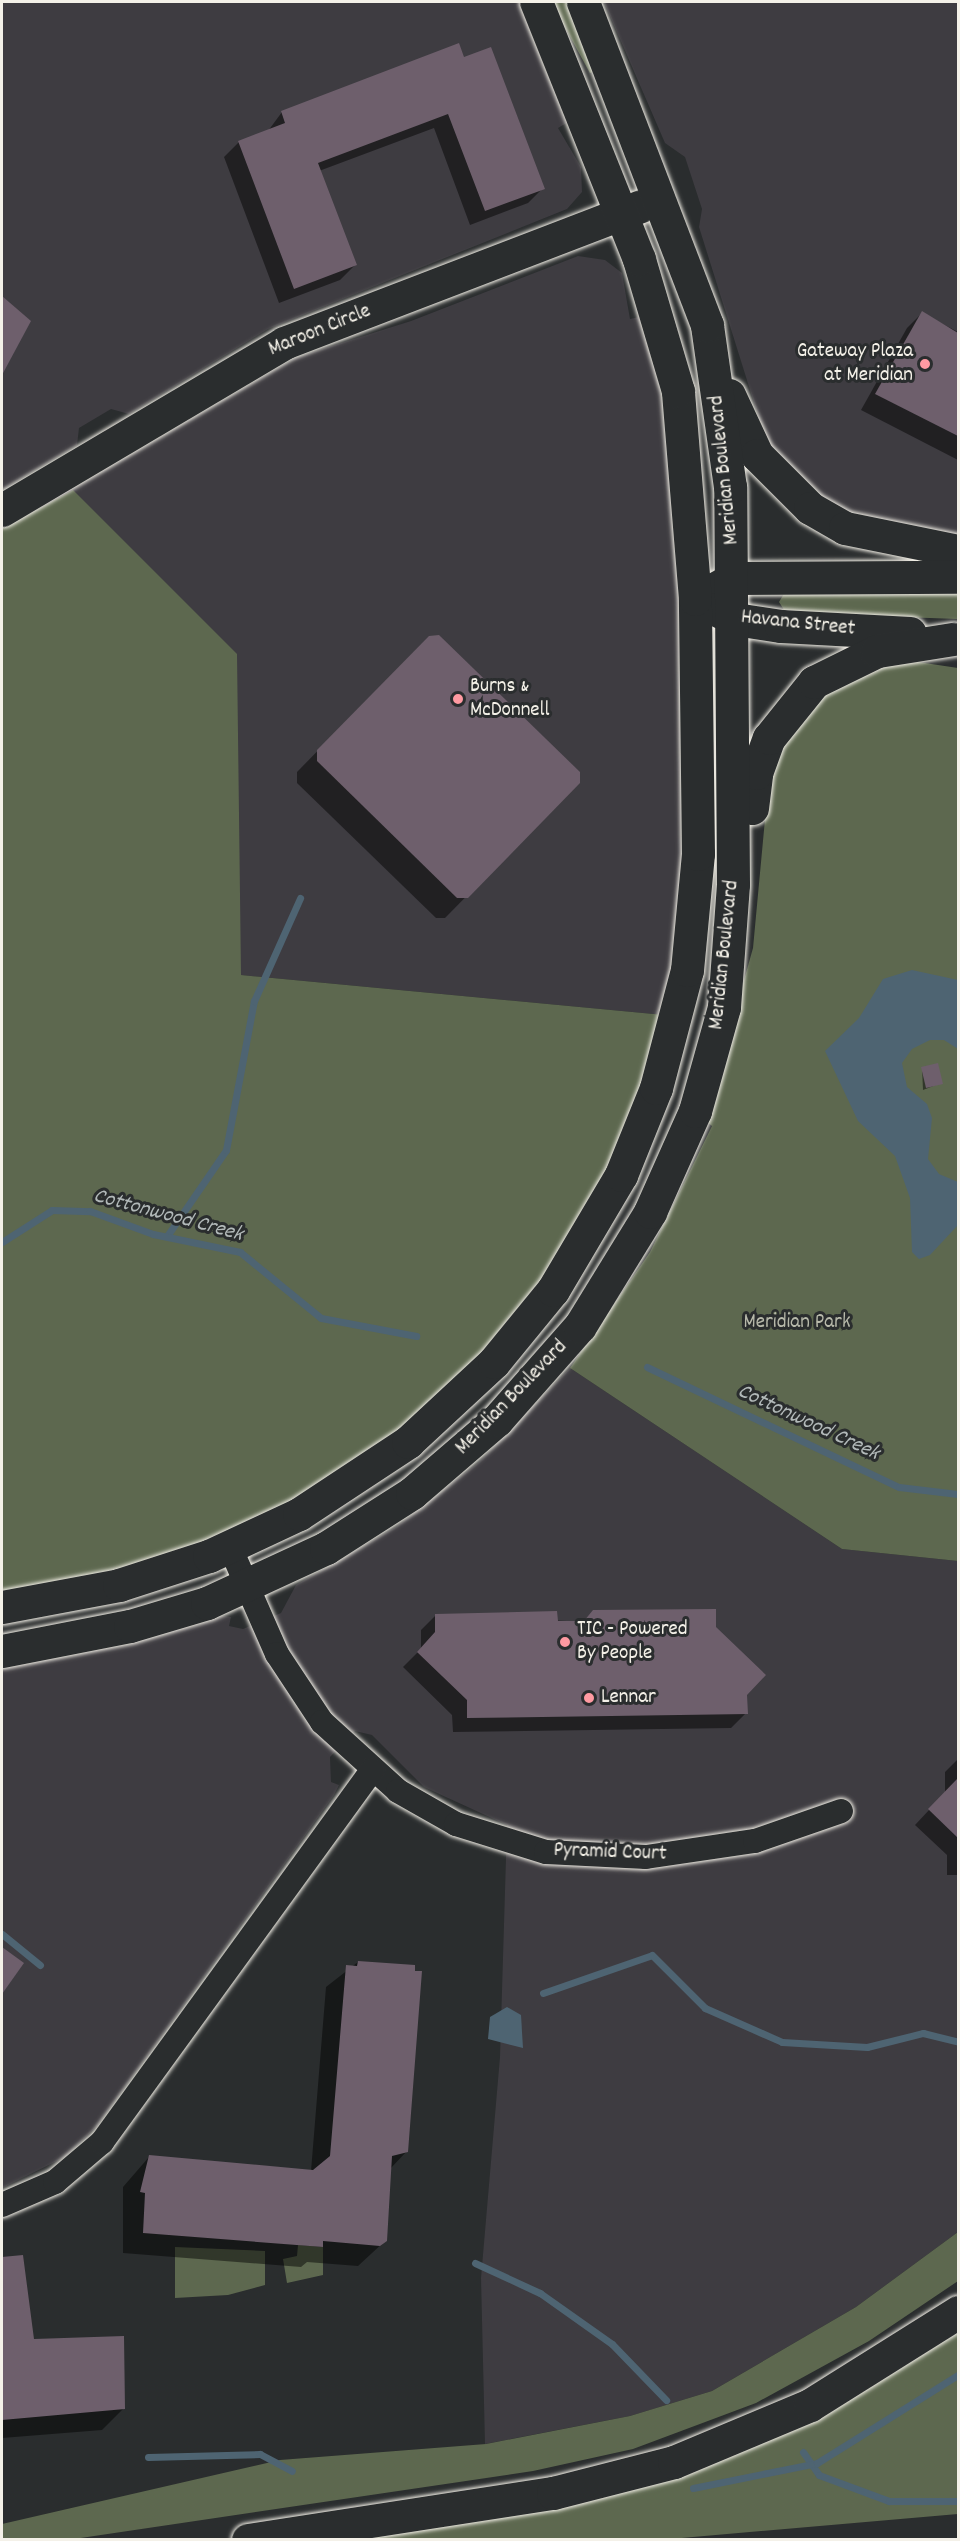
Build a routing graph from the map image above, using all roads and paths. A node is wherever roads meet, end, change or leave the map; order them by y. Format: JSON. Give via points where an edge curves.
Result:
{"nodes":[{"id":1,"x":536,"y":2,"type":"edge"},
{"id":2,"x":583,"y":2,"type":"edge"},
{"id":3,"x":662,"y":197,"type":"junction"},
{"id":4,"x":621,"y":214,"type":"junction"},
{"id":5,"x":712,"y":347,"type":"junction"},
{"id":6,"x":2,"y":510,"type":"edge"},
{"id":7,"x":958,"y":551,"type":"edge"},
{"id":8,"x":958,"y":577,"type":"edge"},
{"id":9,"x":734,"y":578,"type":"junction"},
{"id":10,"x":695,"y":600,"type":"junction"},
{"id":11,"x":735,"y":619,"type":"junction"},
{"id":12,"x":956,"y":640,"type":"edge"},
{"id":13,"x":724,"y":1007,"type":"junction"},
{"id":14,"x":230,"y":1547,"type":"junction"},
{"id":15,"x":247,"y":1587,"type":"junction"},
{"id":16,"x":2,"y":1607,"type":"edge"},
{"id":17,"x":2,"y":1651,"type":"edge"},
{"id":18,"x":372,"y":1770,"type":"junction"},
{"id":19,"x":841,"y":1811,"type":"dead end"},
{"id":20,"x":2,"y":2205,"type":"edge"},
{"id":21,"x":958,"y":2312,"type":"edge"},
{"id":22,"x":248,"y":2540,"type":"edge"}],
"edges":[{"from":1,"to":4,"type":"main road","name":"Meridian Boulevard"},
{"from":2,"to":3,"type":"main road","name":"Meridian Boulevard"},
{"from":3,"to":4,"type":"main road","name":"Maroon Circle"},
{"from":3,"to":5,"type":"main road","name":"Meridian Boulevard"},
{"from":4,"to":6,"type":"main road","name":"Maroon Circle","via":[[284,343]]},
{"from":4,"to":10,"type":"main road","name":"Meridian Boulevard","via":[[675,373]]},
{"from":5,"to":7,"type":"main road","via":[[751,445],[798,499],[845,528]]},
{"from":5,"to":9,"type":"main road","name":"Meridian Boulevard"},
{"from":8,"to":9,"type":"main road","name":"Havana Street"},
{"from":9,"to":10,"type":"main road","name":"Havana Street"},
{"from":9,"to":11,"type":"main road","name":"Meridian Boulevard"},
{"from":10,"to":11,"type":"main road","name":"Havana Street"},
{"from":10,"to":14,"type":"main road","name":"Meridian Boulevard","via":[[698,843],[692,932],[668,1052],[621,1175],[544,1303],[449,1407],[348,1484]]},
{"from":11,"to":12,"type":"main road","name":"Havana Street"},
{"from":11,"to":13,"type":"main road","name":"Meridian Boulevard","via":[[736,833]]},
{"from":12,"to":13,"type":"main road","via":[[893,647],[845,663],[804,691],[775,727],[754,781],[746,903],[731,997]]},
{"from":13,"to":15,"type":"main road","name":"Meridian Boulevard","via":[[702,1091],[667,1179],[622,1263],[557,1356],[484,1432],[412,1493],[335,1544]]},
{"from":14,"to":15,"type":"street","name":"Pyramid Court"},
{"from":14,"to":16,"type":"main road","name":"Meridian Boulevard","via":[[137,1580]]},
{"from":15,"to":17,"type":"main road","name":"Meridian Boulevard","via":[[162,1618]]},
{"from":15,"to":18,"type":"street","name":"Pyramid Court","via":[[301,1694],[331,1733]]},
{"from":18,"to":19,"type":"street","name":"Pyramid Court","via":[[409,1798],[465,1828],[577,1856],[646,1857],[716,1850],[781,1835]]},
{"from":18,"to":20,"type":"street","via":[[102,2142],[55,2182]]},
{"from":21,"to":22,"type":"main road","via":[[810,2405],[674,2462],[553,2493]]}]}
